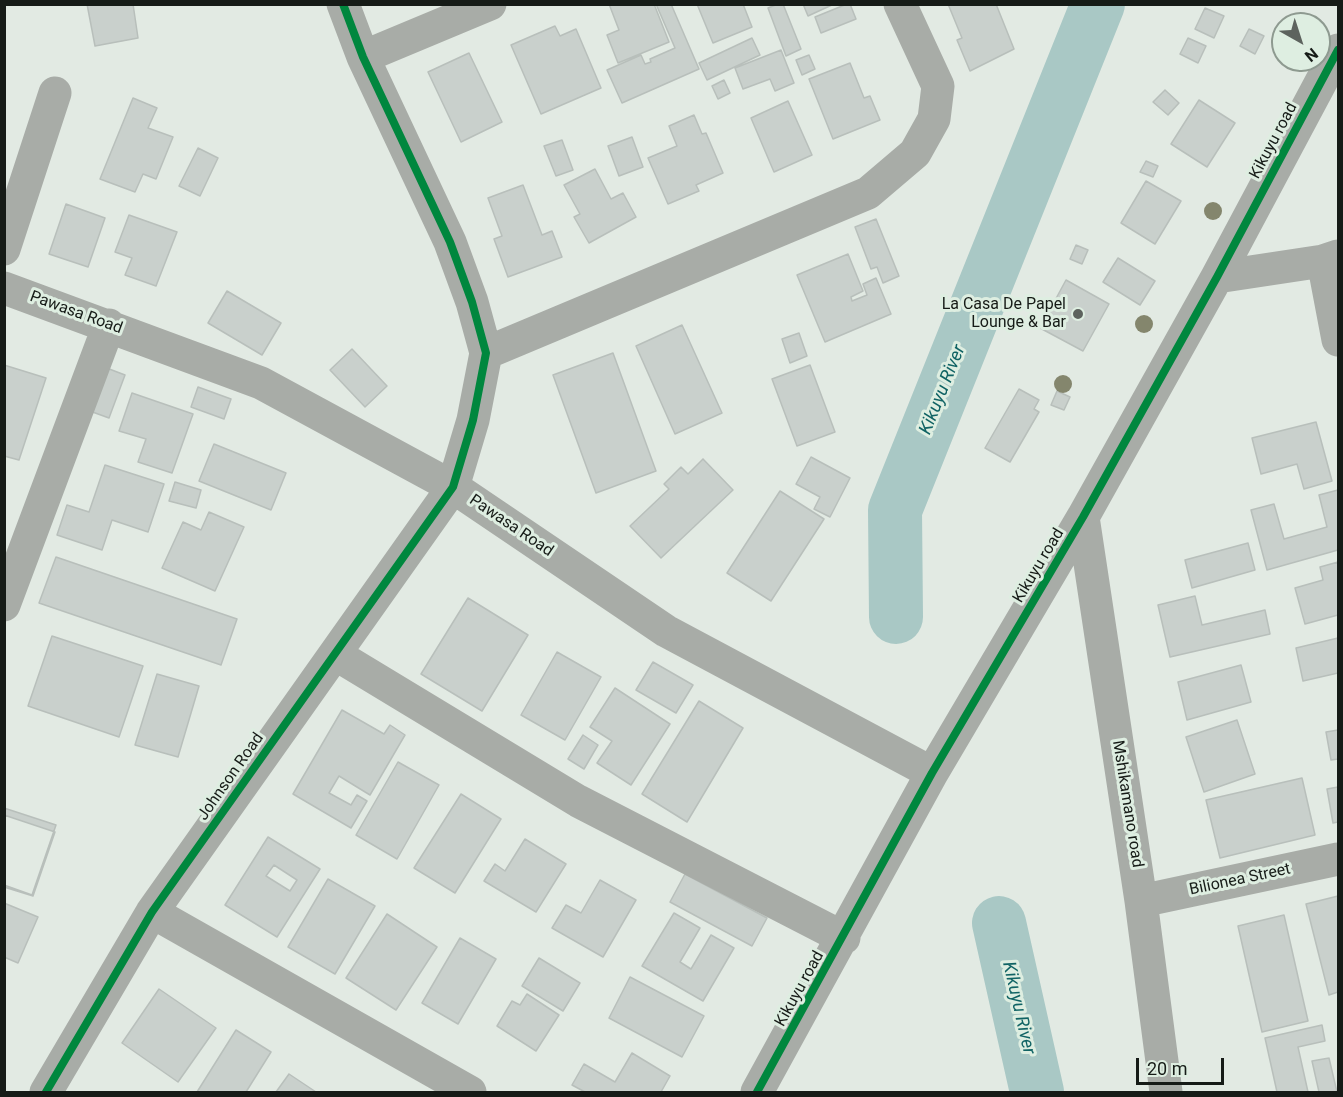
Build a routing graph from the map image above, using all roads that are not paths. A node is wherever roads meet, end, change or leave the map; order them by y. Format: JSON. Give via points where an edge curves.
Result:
{"nodes":[{"id":1,"x":343,"y":4,"type":"edge"},
{"id":2,"x":490,"y":4,"type":"edge"},
{"id":3,"x":900,"y":4,"type":"edge"},
{"id":4,"x":1338,"y":50,"type":"edge"},
{"id":5,"x":363,"y":57,"type":"junction"},
{"id":6,"x":55,"y":93,"type":"dead end"},
{"id":7,"x":4,"y":249,"type":"edge"},
{"id":8,"x":1331,"y":259,"type":"edge"},
{"id":9,"x":1217,"y":277,"type":"junction"},
{"id":10,"x":4,"y":288,"type":"edge"},
{"id":11,"x":110,"y":325,"type":"junction"},
{"id":12,"x":1338,"y":340,"type":"edge"},
{"id":13,"x":486,"y":353,"type":"junction"},
{"id":14,"x":453,"y":487,"type":"junction"},
{"id":15,"x":1083,"y":517,"type":"junction"},
{"id":16,"x":4,"y":604,"type":"edge"},
{"id":17,"x":335,"y":654,"type":"junction"},
{"id":18,"x":932,"y":773,"type":"junction"},
{"id":19,"x":1338,"y":859,"type":"edge"},
{"id":20,"x":1141,"y":901,"type":"junction"},
{"id":21,"x":152,"y":912,"type":"junction"},
{"id":22,"x":844,"y":938,"type":"junction"},
{"id":23,"x":46,"y":1092,"type":"edge"},
{"id":24,"x":470,"y":1092,"type":"edge"},
{"id":25,"x":757,"y":1092,"type":"edge"},
{"id":26,"x":1166,"y":1092,"type":"edge"}],
"edges":[{"from":1,"to":5,"type":"street"},
{"from":2,"to":5,"type":"street"},
{"from":3,"to":13,"type":"street","via":[[938,86],[934,119],[915,153],[868,193]]},
{"from":4,"to":9,"type":"street","name":"Kikuyu road"},
{"from":5,"to":13,"type":"street","via":[[450,242]]},
{"from":6,"to":7,"type":"street"},
{"from":8,"to":9,"type":"street"},
{"from":8,"to":12,"type":"street"},
{"from":9,"to":15,"type":"street","name":"Kikuyu road"},
{"from":10,"to":11,"type":"street","name":"Pawasa Road"},
{"from":11,"to":14,"type":"street","name":"Pawasa Road","via":[[261,383]]},
{"from":11,"to":16,"type":"street"},
{"from":13,"to":14,"type":"street","name":"Johnson Road","via":[[473,420]]},
{"from":14,"to":17,"type":"street","name":"Johnson Road"},
{"from":14,"to":18,"type":"street","name":"Pawasa Road","via":[[666,631]]},
{"from":15,"to":18,"type":"street","name":"Kikuyu road"},
{"from":15,"to":20,"type":"street","name":"Mshikamano road"},
{"from":17,"to":21,"type":"street","name":"Johnson Road"},
{"from":17,"to":22,"type":"street","via":[[579,801]]},
{"from":18,"to":22,"type":"street","name":"Kikuyu road"},
{"from":19,"to":20,"type":"street","name":"Bilionea Street"},
{"from":20,"to":26,"type":"street","name":"Mshikamano road"},
{"from":21,"to":23,"type":"street","name":"Johnson Road"},
{"from":21,"to":24,"type":"street"},
{"from":22,"to":25,"type":"street","name":"Kikuyu road"}]}
